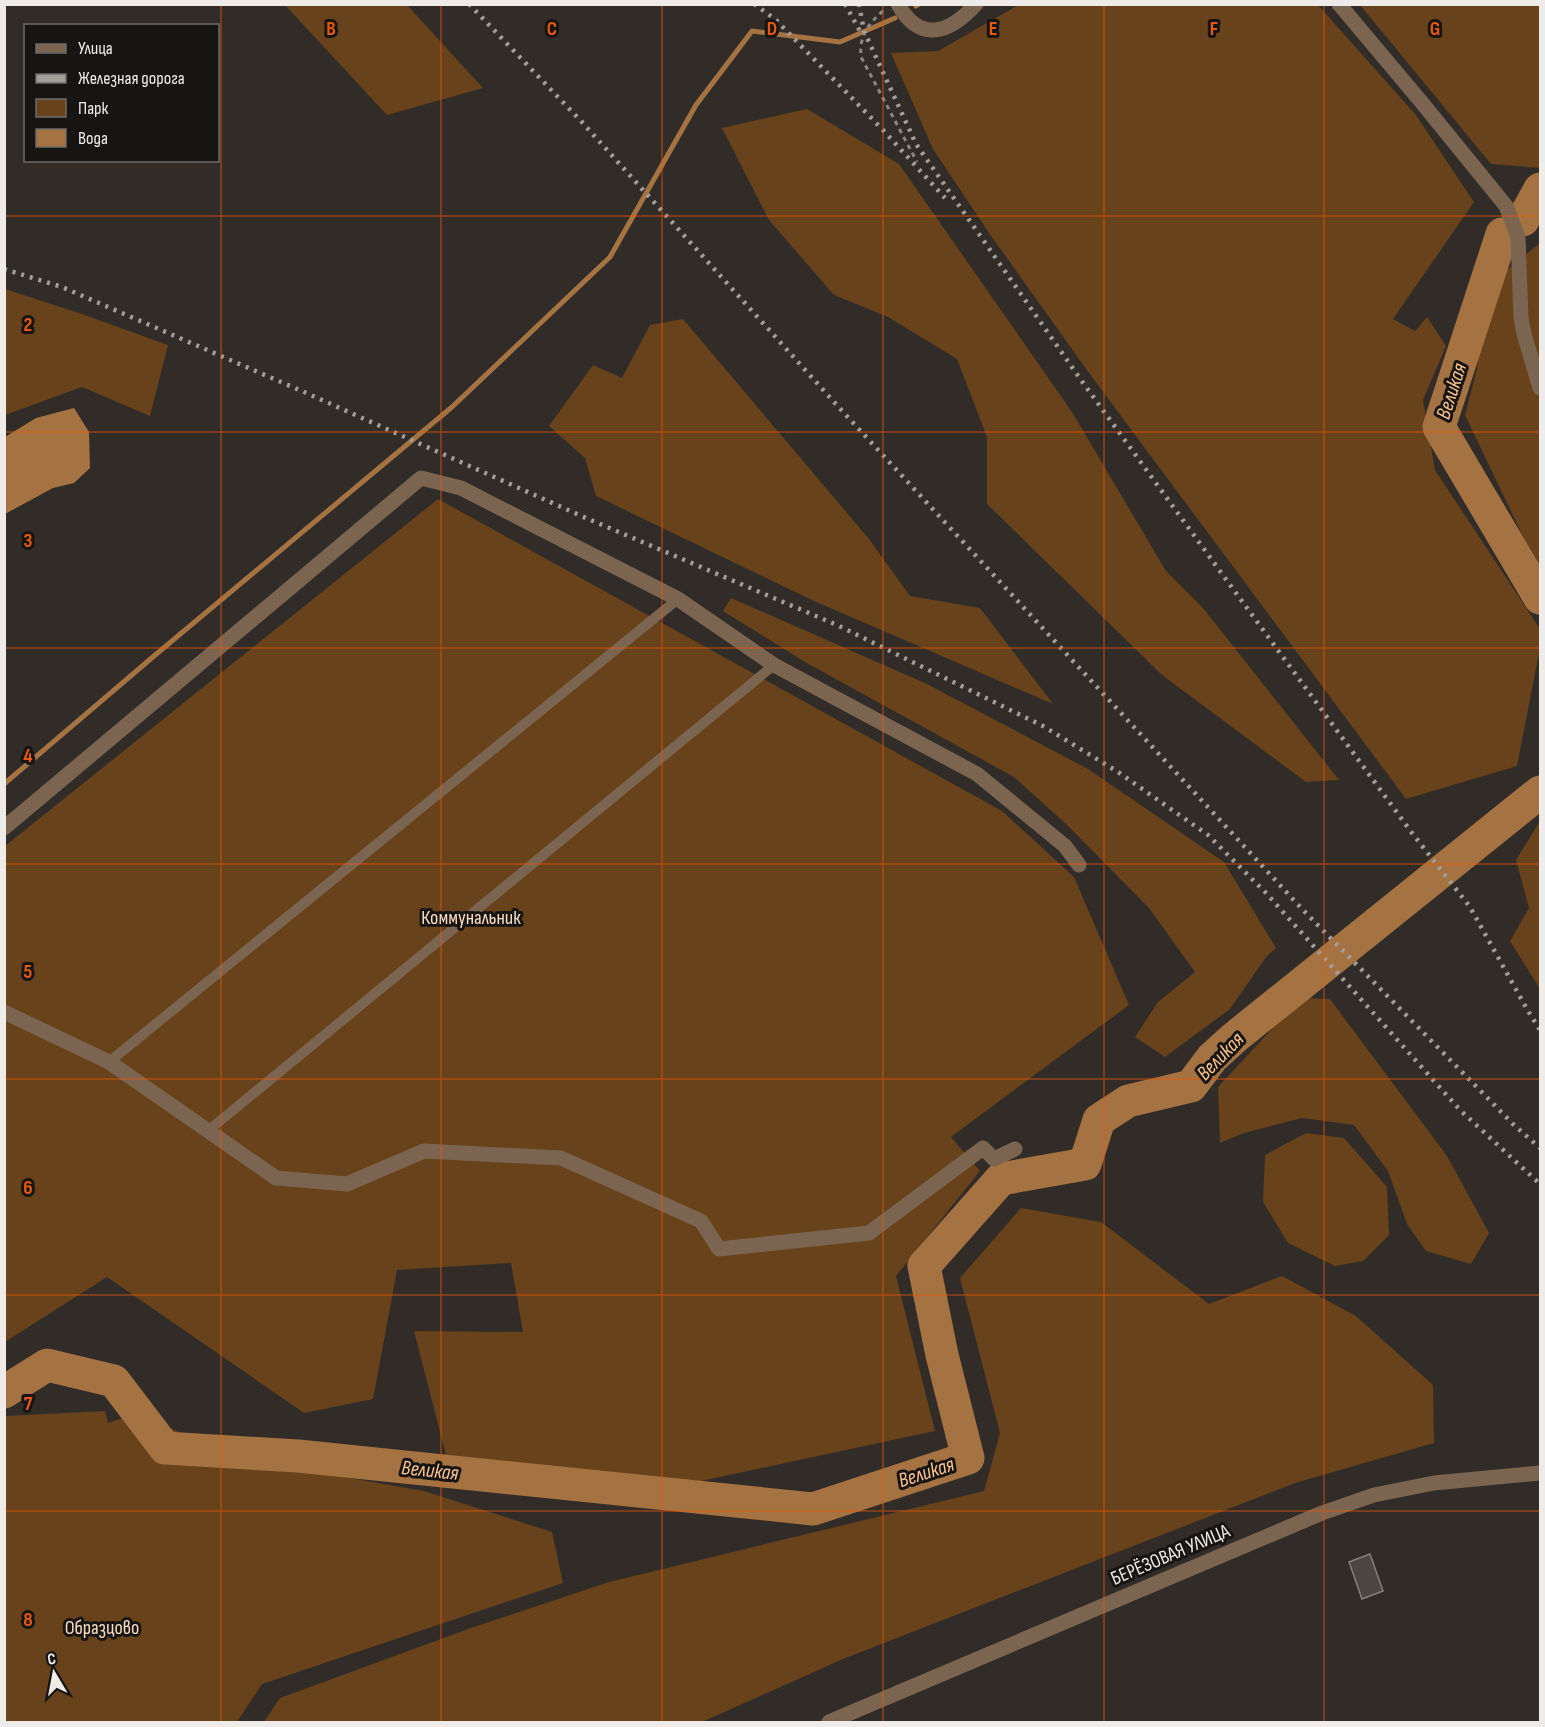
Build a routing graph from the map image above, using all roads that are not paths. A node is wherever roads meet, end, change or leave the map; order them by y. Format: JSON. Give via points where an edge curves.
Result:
{"nodes":[{"id":1,"x":976,"y":4,"type":"edge"},
{"id":2,"x":1339,"y":4,"type":"edge"},
{"id":3,"x":891,"y":7,"type":"edge"},
{"id":4,"x":1535,"y":355,"type":"edge"},
{"id":5,"x":1540,"y":388,"type":"edge"},
{"id":6,"x":678,"y":599,"type":"junction"},
{"id":7,"x":774,"y":666,"type":"junction"},
{"id":8,"x":4,"y":828,"type":"edge"},
{"id":9,"x":1078,"y":865,"type":"dead end"},
{"id":10,"x":4,"y":1012,"type":"edge"},
{"id":11,"x":108,"y":1062,"type":"junction"},
{"id":12,"x":209,"y":1130,"type":"junction"},
{"id":13,"x":1015,"y":1149,"type":"dead end"},
{"id":14,"x":1540,"y":1473,"type":"edge"},
{"id":15,"x":830,"y":1722,"type":"edge"}],
"edges":[{"from":1,"to":3,"type":"street","via":[[966,16],[944,30],[924,31]]},
{"from":2,"to":4,"type":"street","via":[[1506,206],[1518,237],[1521,318]]},
{"from":4,"to":5,"type":"street"},
{"from":6,"to":7,"type":"street"},
{"from":6,"to":8,"type":"street","via":[[461,488],[421,478]]},
{"from":6,"to":11,"type":"lane"},
{"from":7,"to":9,"type":"street","via":[[978,774],[1065,846]]},
{"from":7,"to":12,"type":"lane"},
{"from":10,"to":11,"type":"street"},
{"from":11,"to":12,"type":"street"},
{"from":12,"to":13,"type":"street","via":[[276,1178],[347,1184],[424,1151],[561,1158],[701,1221],[719,1249],[869,1233],[983,1148],[994,1159]]},
{"from":14,"to":15,"type":"street","name":"БЕРЁЗОВАЯ УЛИЦА","via":[[1434,1483],[1374,1495],[1322,1512]]}]}
